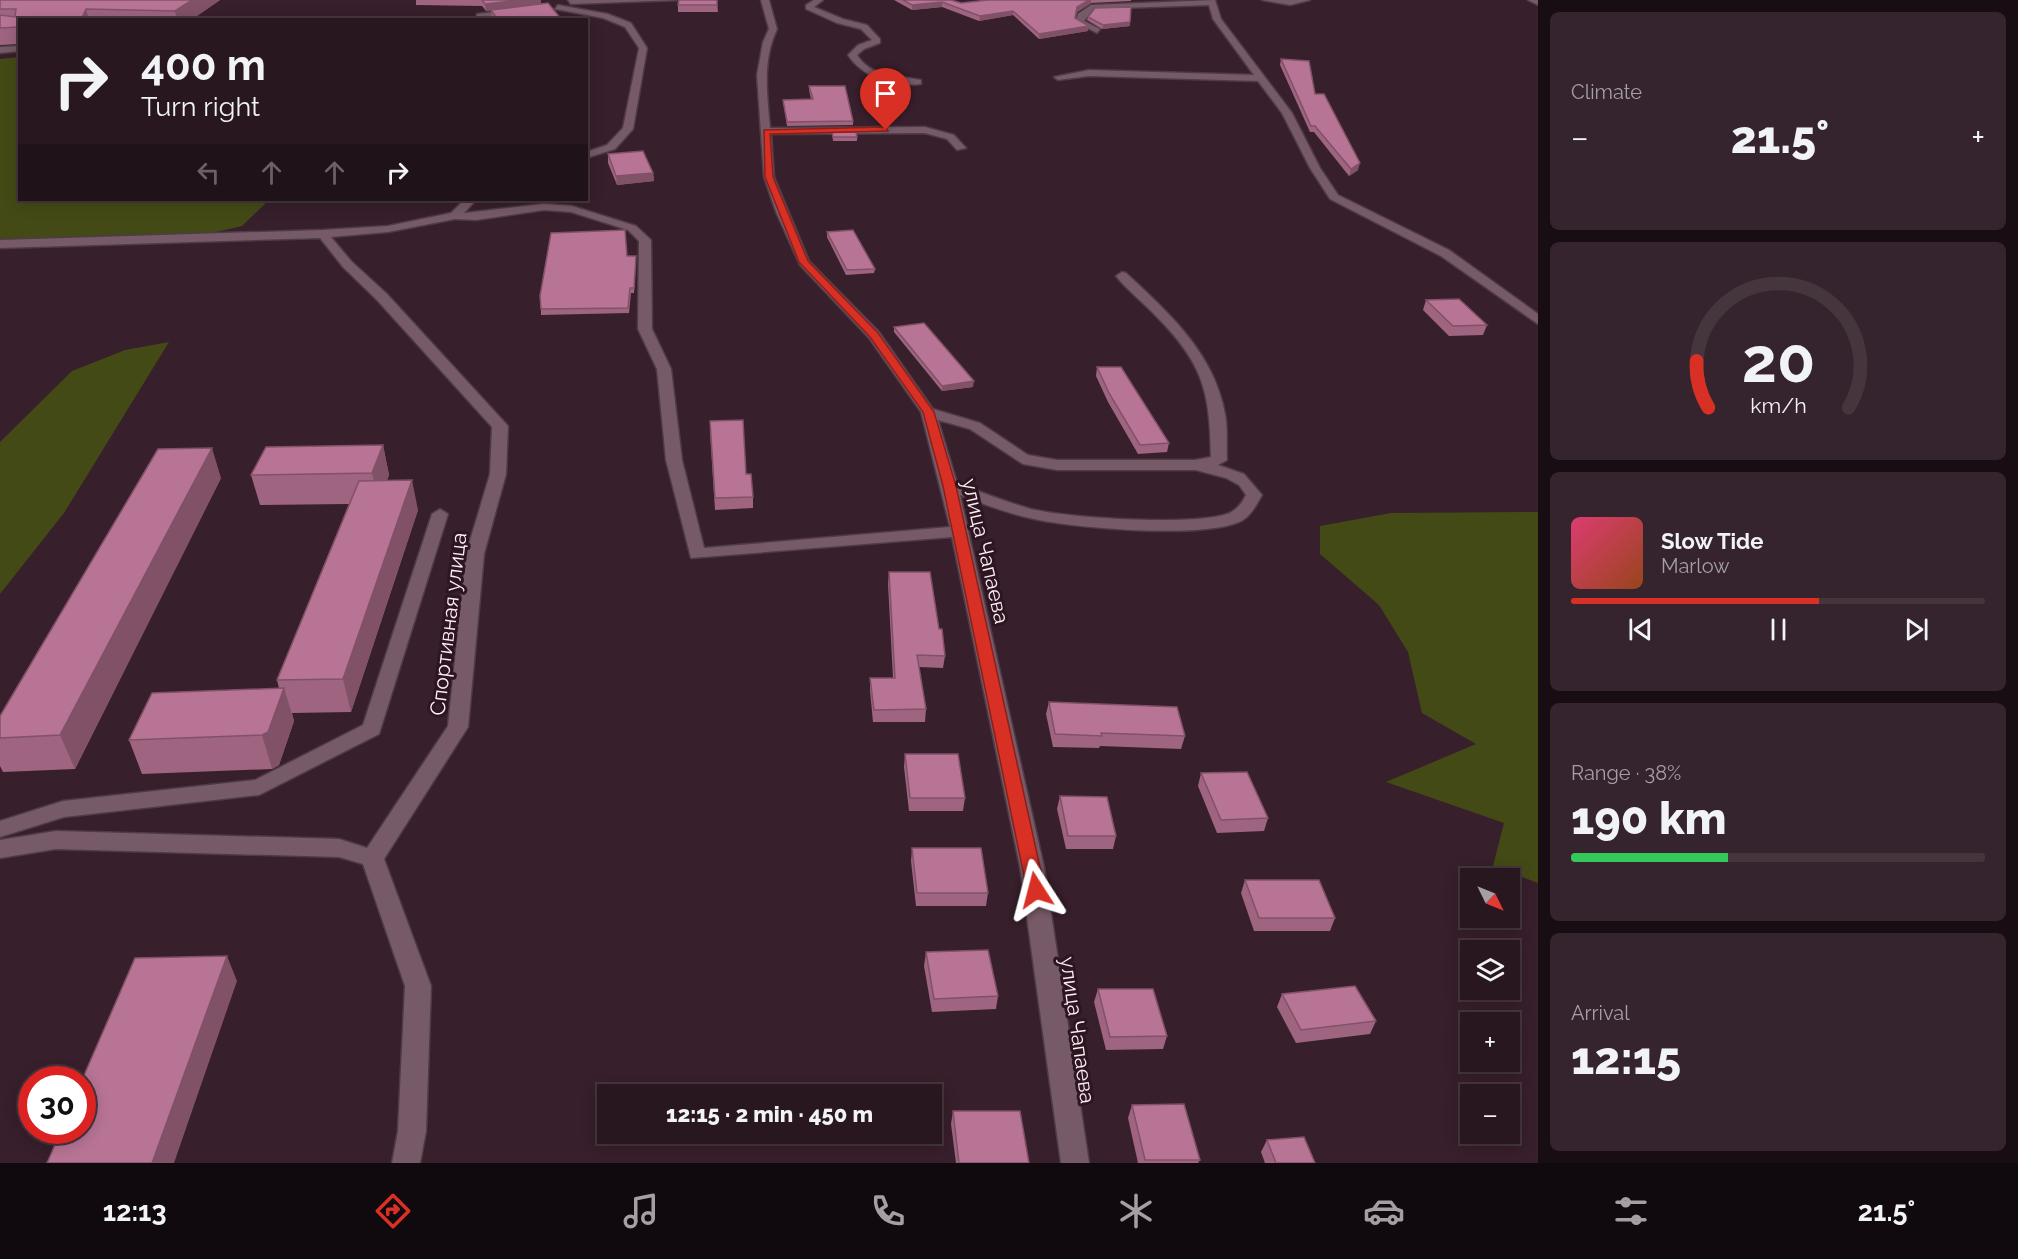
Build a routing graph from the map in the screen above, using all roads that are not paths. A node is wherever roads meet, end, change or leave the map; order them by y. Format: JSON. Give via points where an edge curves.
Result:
{"nodes":[{"id":1,"x":675,"y":0,"type":"edge"},
{"id":2,"x":765,"y":0,"type":"edge"},
{"id":3,"x":819,"y":0,"type":"edge"},
{"id":4,"x":1266,"y":0,"type":"edge"},
{"id":5,"x":1306,"y":0,"type":"edge"},
{"id":6,"x":1532,"y":0,"type":"edge"},
{"id":7,"x":1211,"y":2,"type":"edge"},
{"id":8,"x":560,"y":3,"type":"edge"},
{"id":9,"x":1538,"y":3,"type":"edge"},
{"id":10,"x":547,"y":8,"type":"edge"},
{"id":11,"x":524,"y":10,"type":"edge"},
{"id":12,"x":480,"y":18,"type":"edge"},
{"id":13,"x":1097,"y":31,"type":"edge"},
{"id":14,"x":18,"y":48,"type":"edge"},
{"id":15,"x":0,"y":50,"type":"edge"},
{"id":16,"x":1058,"y":77,"type":"dead end"},
{"id":17,"x":1262,"y":78,"type":"junction"},
{"id":18,"x":918,"y":82,"type":"dead end"},
{"id":19,"x":766,"y":131,"type":"junction"},
{"id":20,"x":961,"y":148,"type":"dead end"},
{"id":21,"x":588,"y":154,"type":"edge"},
{"id":22,"x":469,"y":201,"type":"edge"},
{"id":23,"x":455,"y":216,"type":"junction"},
{"id":24,"x":323,"y":234,"type":"junction"},
{"id":25,"x":0,"y":244,"type":"edge"},
{"id":26,"x":1122,"y":276,"type":"dead end"},
{"id":27,"x":1538,"y":320,"type":"edge"},
{"id":28,"x":928,"y":412,"type":"junction"},
{"id":29,"x":1195,"y":465,"type":"junction"},
{"id":30,"x":950,"y":486,"type":"junction"},
{"id":31,"x":440,"y":514,"type":"dead end"},
{"id":32,"x":959,"y":531,"type":"junction"},
{"id":33,"x":0,"y":829,"type":"edge"},
{"id":34,"x":0,"y":849,"type":"edge"},
{"id":35,"x":372,"y":858,"type":"junction"},
{"id":36,"x":406,"y":1163,"type":"edge"},
{"id":37,"x":1075,"y":1163,"type":"edge"}],
"edges":[{"from":1,"to":8,"type":"street"},
{"from":2,"to":19,"type":"street","name":"улица Чапаева","via":[[773,29],[761,75]]},
{"from":3,"to":18,"type":"street","via":[[809,7],[864,27],[877,41],[861,47],[852,56],[858,68],[880,78]]},
{"from":4,"to":5,"type":"street"},
{"from":6,"to":9,"type":"street"},
{"from":7,"to":13,"type":"street","via":[[1091,7],[1080,22]]},
{"from":7,"to":17,"type":"street","via":[[1217,20]]},
{"from":8,"to":10,"type":"street"},
{"from":8,"to":21,"type":"street","via":[[628,25],[643,48],[628,129],[611,147]]},
{"from":11,"to":12,"type":"street"},
{"from":14,"to":15,"type":"street"},
{"from":16,"to":17,"type":"street","via":[[1089,73]]},
{"from":17,"to":27,"type":"street","via":[[1287,113],[1334,197],[1445,253]]},
{"from":19,"to":20,"type":"street","via":[[925,130],[957,141]]},
{"from":19,"to":28,"type":"street","name":"улица Чапаева","via":[[769,177],[804,262],[874,335]]},
{"from":22,"to":23,"type":"street"},
{"from":23,"to":24,"type":"street","via":[[388,229]]},
{"from":23,"to":32,"type":"street","via":[[476,218],[544,207],[572,209],[632,228],[645,240],[645,329],[664,369],[674,460],[697,554]]},
{"from":24,"to":25,"type":"street"},
{"from":24,"to":35,"type":"street","name":"Спортивная улица","via":[[346,264],[382,297],[500,426],[498,474],[475,554],[458,727]]},
{"from":26,"to":29,"type":"street","via":[[1185,336],[1210,385],[1218,415],[1219,460]]},
{"from":28,"to":29,"type":"street","via":[[975,426],[1023,459],[1057,465]]},
{"from":28,"to":30,"type":"street","name":"улица Чапаева"},
{"from":29,"to":30,"type":"street","via":[[1236,474],[1248,483],[1254,495],[1248,506],[1235,517],[1209,523],[1078,519],[1034,514]]},
{"from":30,"to":32,"type":"street","name":"улица Чапаева"},
{"from":31,"to":33,"type":"street","via":[[372,729],[259,787],[63,809]]},
{"from":32,"to":37,"type":"street","name":"улица Чапаева","via":[[1032,867]]},
{"from":34,"to":35,"type":"street","via":[[56,840],[104,841],[339,848]]},
{"from":35,"to":36,"type":"street","via":[[418,986],[412,1131]]}]}
